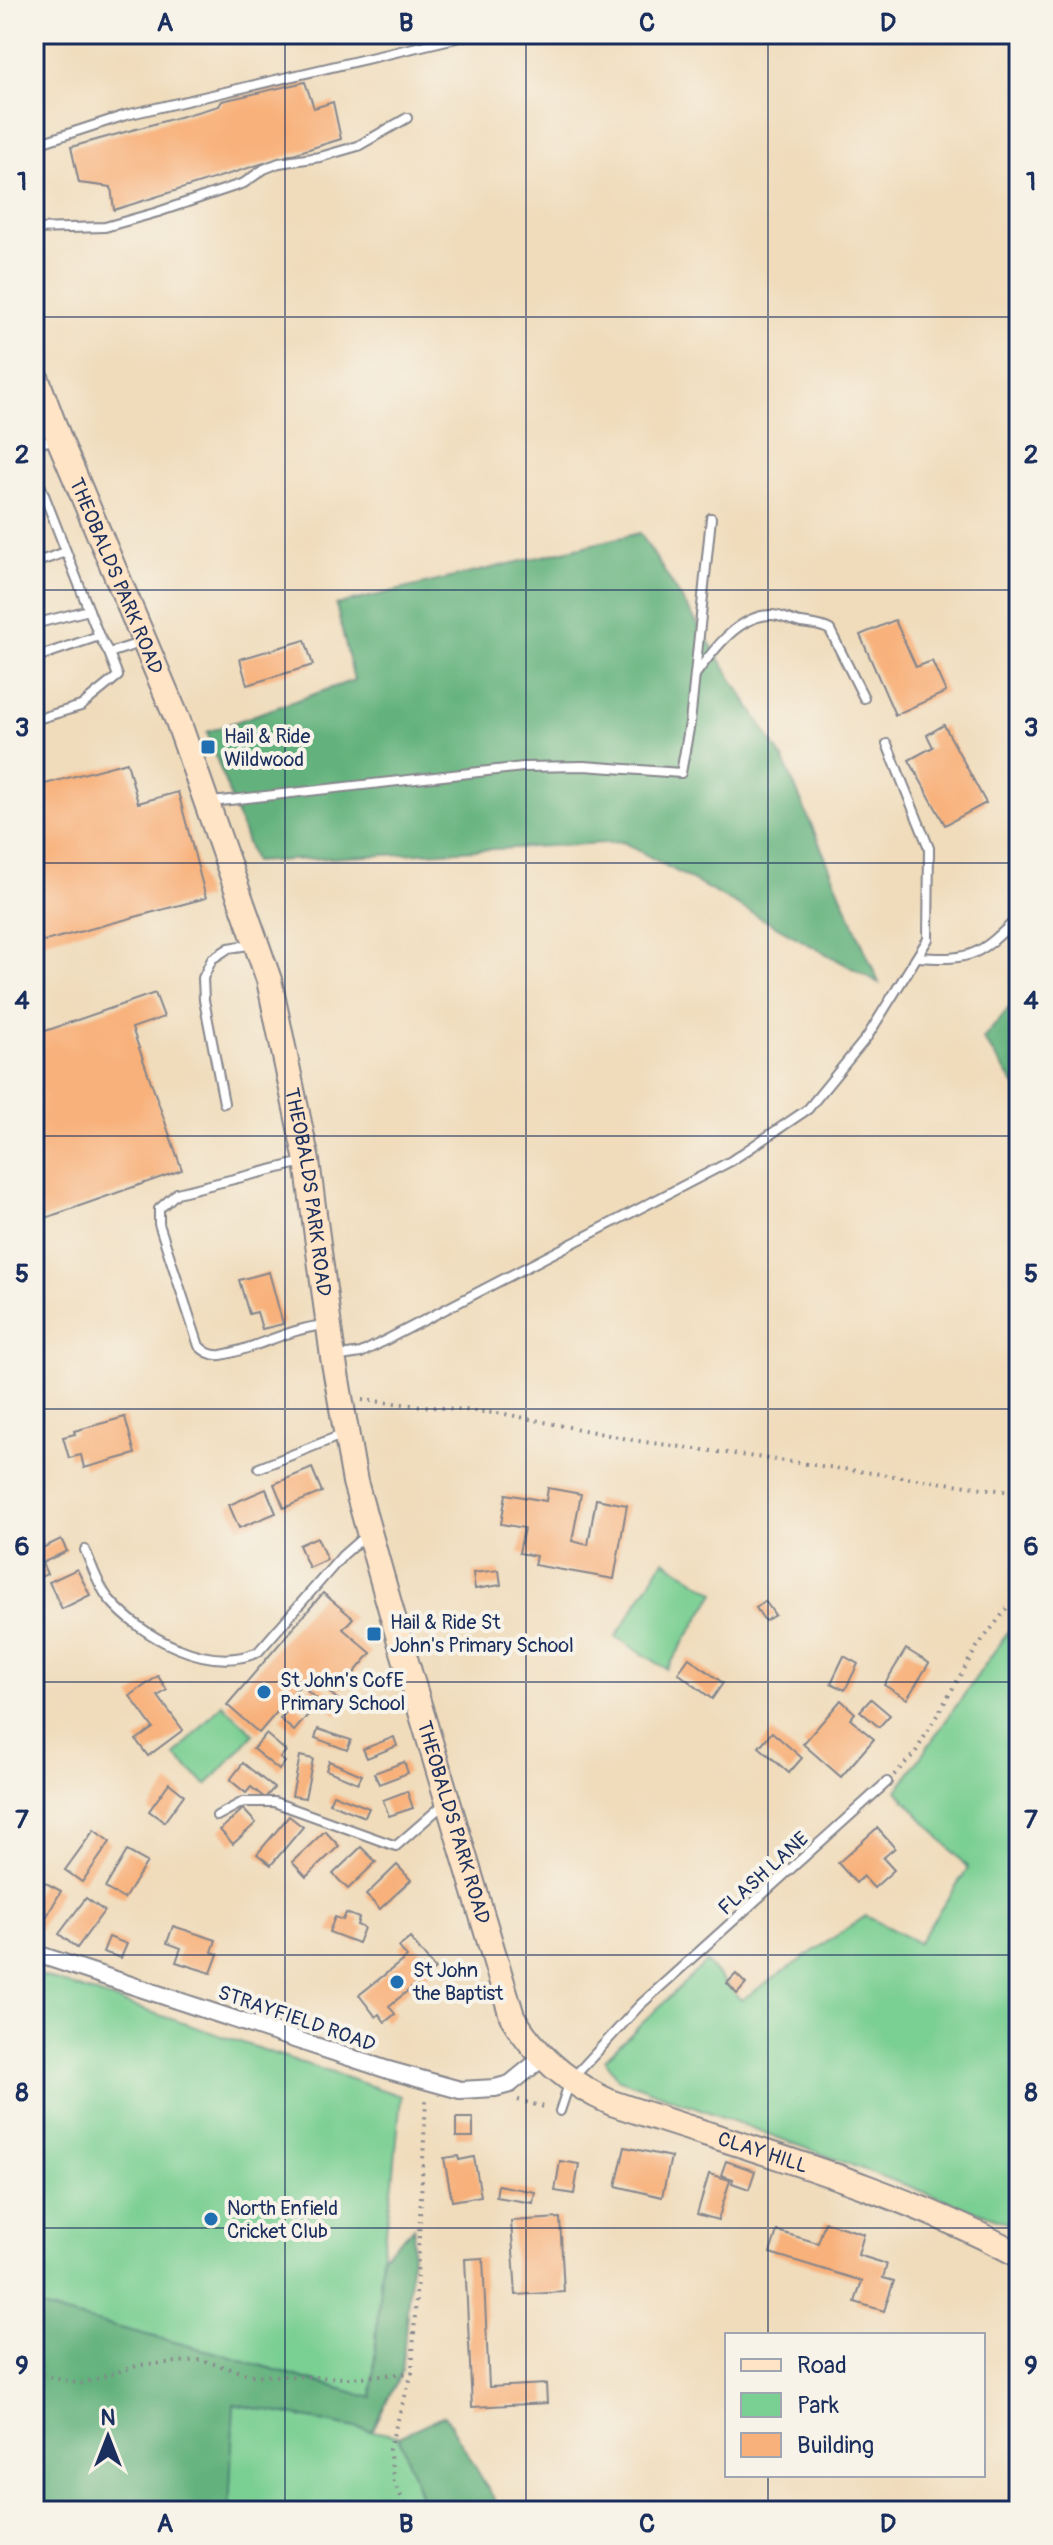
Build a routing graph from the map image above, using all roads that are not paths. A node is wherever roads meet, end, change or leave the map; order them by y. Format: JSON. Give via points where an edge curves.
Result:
{"nodes":[{"id":1,"x":473,"y":34,"type":"edge"},
{"id":2,"x":407,"y":118,"type":"dead end"},
{"id":3,"x":34,"y":145,"type":"edge"},
{"id":4,"x":34,"y":229,"type":"edge"},
{"id":5,"x":34,"y":372,"type":"edge"},
{"id":6,"x":59,"y":439,"type":"junction"},
{"id":7,"x":34,"y":445,"type":"edge"},
{"id":8,"x":34,"y":469,"type":"edge"},
{"id":9,"x":711,"y":518,"type":"dead end"},
{"id":10,"x":66,"y":552,"type":"junction"},
{"id":11,"x":34,"y":563,"type":"edge"},
{"id":12,"x":89,"y":610,"type":"junction"},
{"id":13,"x":34,"y":624,"type":"edge"},
{"id":14,"x":99,"y":636,"type":"junction"},
{"id":15,"x":145,"y":642,"type":"junction"},
{"id":16,"x":109,"y":653,"type":"junction"},
{"id":17,"x":34,"y":658,"type":"edge"},
{"id":18,"x":695,"y":676,"type":"junction"},
{"id":19,"x":864,"y":698,"type":"dead end"},
{"id":20,"x":34,"y":720,"type":"edge"},
{"id":21,"x":887,"y":744,"type":"dead end"},
{"id":22,"x":207,"y":803,"type":"junction"},
{"id":23,"x":1019,"y":917,"type":"edge"},
{"id":24,"x":256,"y":944,"type":"junction"},
{"id":25,"x":919,"y":957,"type":"junction"},
{"id":26,"x":224,"y":1103,"type":"dead end"},
{"id":27,"x":307,"y":1161,"type":"junction"},
{"id":28,"x":330,"y":1324,"type":"junction"},
{"id":29,"x":333,"y":1357,"type":"junction"},
{"id":30,"x":346,"y":1433,"type":"junction"},
{"id":31,"x":259,"y":1468,"type":"dead end"},
{"id":32,"x":368,"y":1534,"type":"junction"},
{"id":33,"x":85,"y":1550,"type":"dead end"},
{"id":34,"x":887,"y":1782,"type":"road end"},
{"id":35,"x":448,"y":1801,"type":"junction"},
{"id":36,"x":217,"y":1816,"type":"dead end"},
{"id":37,"x":34,"y":1953,"type":"edge"},
{"id":38,"x":521,"y":2033,"type":"joint"},
{"id":39,"x":542,"y":2058,"type":"junction"},
{"id":40,"x":570,"y":2081,"type":"junction"},
{"id":41,"x":560,"y":2111,"type":"road end"},
{"id":42,"x":1019,"y":2255,"type":"edge"}],
"edges":[{"from":1,"to":3,"type":"lane","via":[[126,115]]},
{"from":2,"to":4,"type":"lane","via":[[358,146],[279,163],[244,183],[158,212],[105,227]]},
{"from":5,"to":6,"type":"street","name":"THEOBALDS PARK ROAD"},
{"from":6,"to":7,"type":"lane"},
{"from":6,"to":15,"type":"street","name":"THEOBALDS PARK ROAD"},
{"from":8,"to":10,"type":"lane"},
{"from":9,"to":18,"type":"lane"},
{"from":10,"to":11,"type":"lane"},
{"from":10,"to":12,"type":"lane"},
{"from":12,"to":13,"type":"lane"},
{"from":12,"to":14,"type":"lane"},
{"from":14,"to":16,"type":"lane"},
{"from":14,"to":17,"type":"lane"},
{"from":15,"to":16,"type":"lane"},
{"from":15,"to":22,"type":"street","name":"THEOBALDS PARK ROAD"},
{"from":16,"to":20,"type":"lane","via":[[118,676],[81,706]]},
{"from":18,"to":19,"type":"lane","via":[[715,648],[749,620],[771,615],[830,630]]},
{"from":18,"to":22,"type":"lane","via":[[681,773],[523,767]]},
{"from":21,"to":25,"type":"lane","via":[[929,848],[928,939]]},
{"from":22,"to":24,"type":"street","name":"THEOBALDS PARK ROAD"},
{"from":23,"to":25,"type":"lane","via":[[987,948],[956,959]]},
{"from":24,"to":26,"type":"lane","via":[[229,948],[212,959],[203,978]]},
{"from":24,"to":27,"type":"street","name":"THEOBALDS PARK ROAD","via":[[269,980]]},
{"from":25,"to":29,"type":"lane","via":[[867,1037],[808,1109],[731,1161],[361,1353]]},
{"from":27,"to":28,"type":"street","name":"THEOBALDS PARK ROAD"},
{"from":27,"to":28,"type":"lane","via":[[177,1193],[159,1209],[159,1224],[199,1346],[206,1353],[221,1355],[304,1327]]},
{"from":28,"to":29,"type":"street","name":"THEOBALDS PARK ROAD"},
{"from":29,"to":30,"type":"street","name":"THEOBALDS PARK ROAD"},
{"from":30,"to":31,"type":"lane"},
{"from":30,"to":32,"type":"street","name":"THEOBALDS PARK ROAD"},
{"from":32,"to":33,"type":"lane","via":[[258,1652],[233,1658],[194,1653],[126,1616],[107,1597]]},
{"from":32,"to":35,"type":"street","name":"THEOBALDS PARK ROAD"},
{"from":34,"to":40,"type":"lane","name":"FLASH LANE","via":[[640,2005]]},
{"from":35,"to":36,"type":"lane","via":[[396,1846],[274,1802],[243,1802]]},
{"from":35,"to":38,"type":"street","name":"THEOBALDS PARK ROAD","via":[[505,2000]]},
{"from":37,"to":39,"type":"street","name":"STRAYFIELD ROAD","via":[[460,2090],[510,2084]]},
{"from":38,"to":39,"type":"street","name":"CLAY HILL"},
{"from":39,"to":40,"type":"street","name":"CLAY HILL"},
{"from":40,"to":41,"type":"lane","name":"FLASH LANE"},
{"from":40,"to":42,"type":"street","name":"CLAY HILL","via":[[612,2103],[897,2197]]}]}
